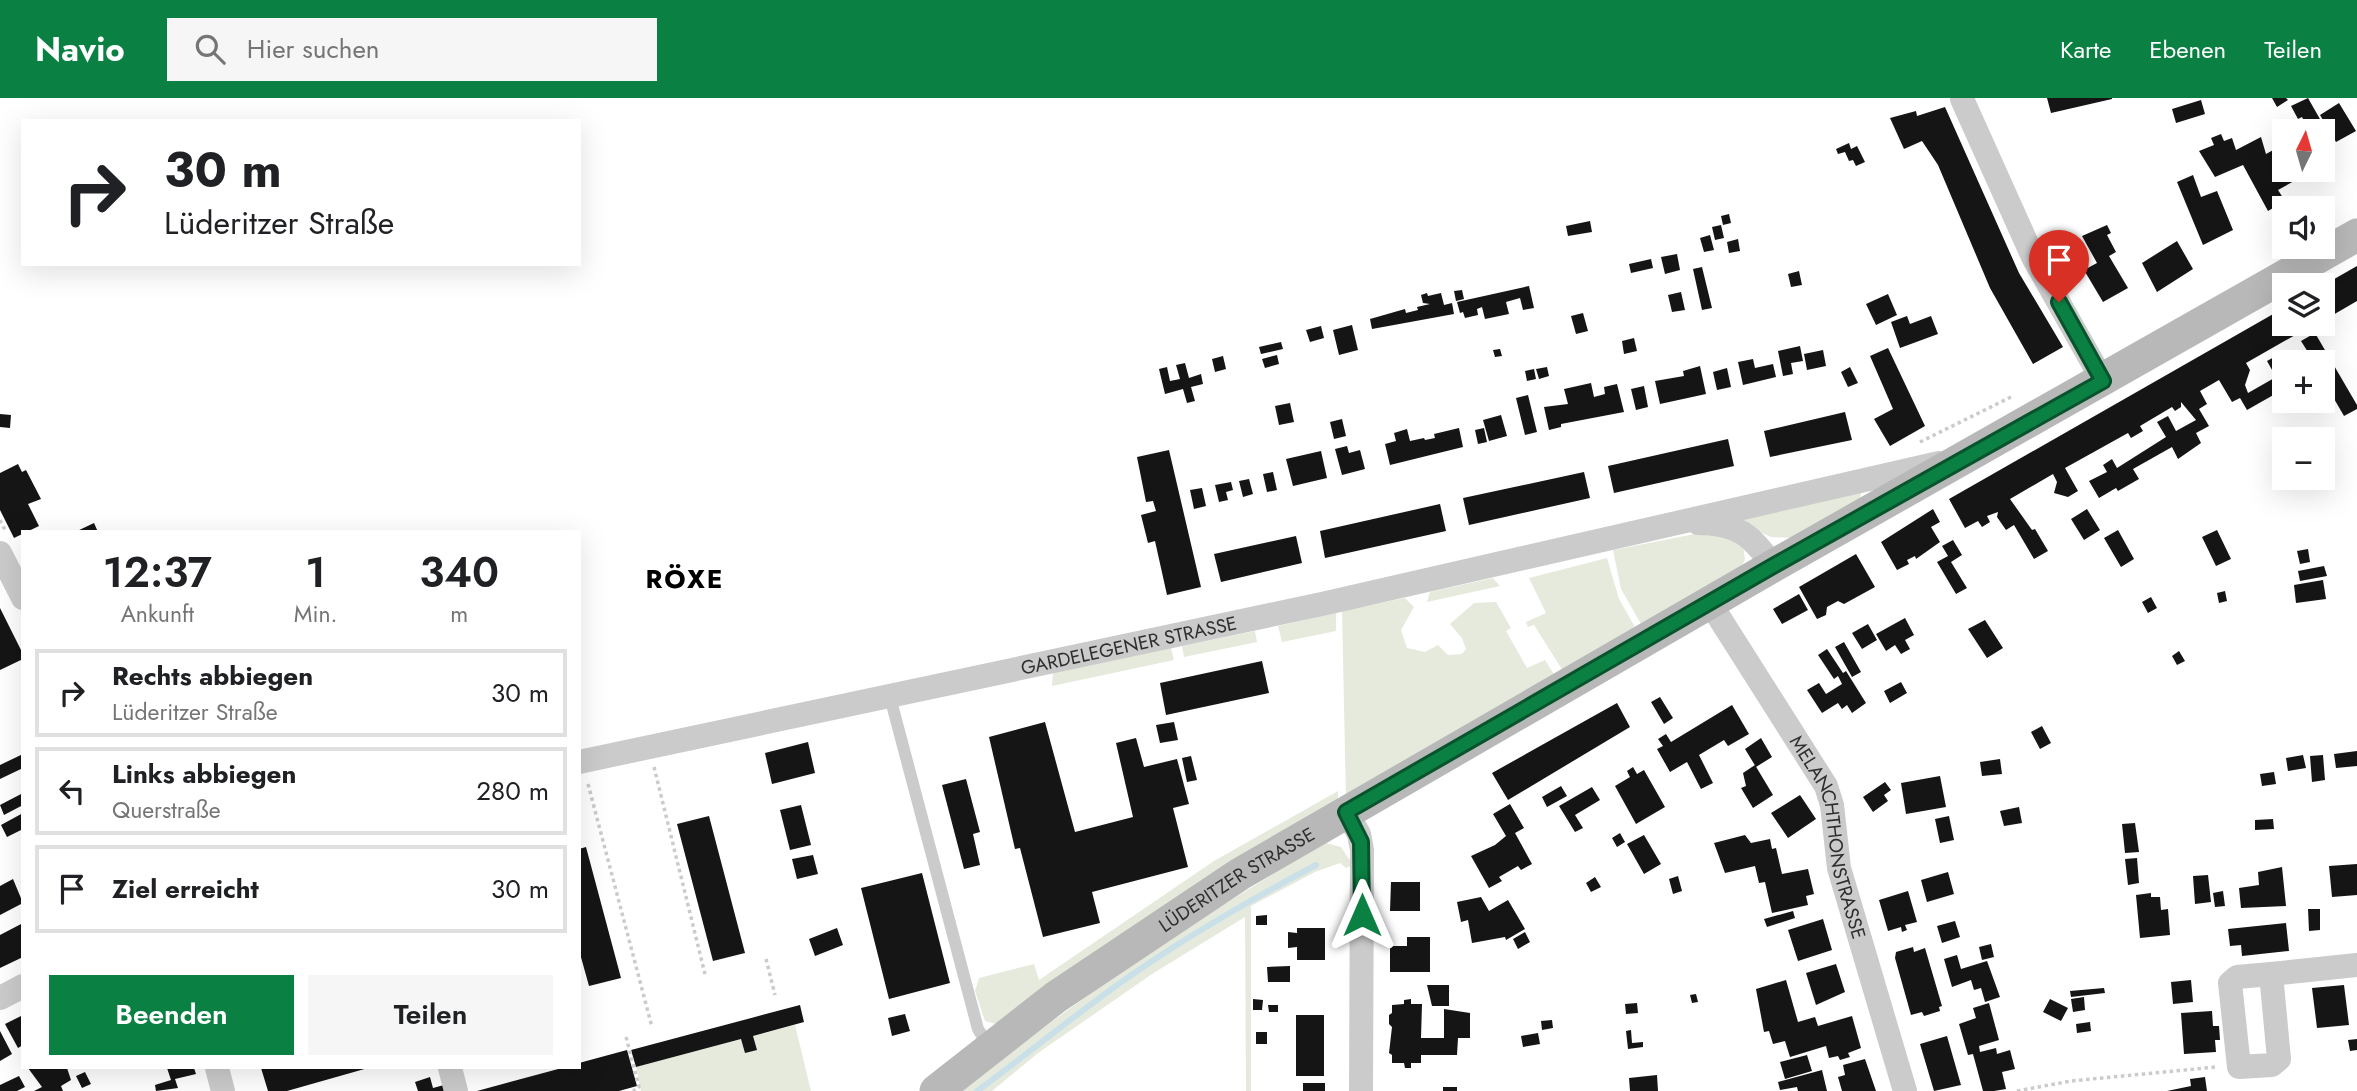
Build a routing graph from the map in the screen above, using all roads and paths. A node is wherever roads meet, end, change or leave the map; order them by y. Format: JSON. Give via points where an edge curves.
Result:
{"nodes":[{"id":1,"x":1962,"y":99,"type":"edge"},
{"id":2,"x":2357,"y":235,"type":"edge"},
{"id":3,"x":2103,"y":381,"type":"junction"},
{"id":4,"x":2021,"y":393,"type":"dead end"},
{"id":5,"x":1915,"y":444,"type":"dead end"},
{"id":6,"x":1967,"y":457,"type":"junction"},
{"id":7,"x":1676,"y":522,"type":"junction"},
{"id":8,"x":0,"y":553,"type":"edge"},
{"id":9,"x":1773,"y":566,"type":"junction"},
{"id":10,"x":21,"y":594,"type":"edge"},
{"id":11,"x":1710,"y":603,"type":"junction"},
{"id":12,"x":890,"y":697,"type":"junction"},
{"id":13,"x":650,"y":748,"type":"junction"},
{"id":14,"x":581,"y":762,"type":"edge"},
{"id":15,"x":1346,"y":812,"type":"junction"},
{"id":16,"x":766,"y":959,"type":"dead end"},
{"id":17,"x":2357,"y":965,"type":"edge"},
{"id":18,"x":705,"y":974,"type":"dead end"},
{"id":19,"x":2271,"y":974,"type":"junction"},
{"id":20,"x":21,"y":987,"type":"edge"},
{"id":21,"x":775,"y":995,"type":"dead end"},
{"id":22,"x":0,"y":998,"type":"edge"},
{"id":23,"x":652,"y":1027,"type":"dead end"},
{"id":24,"x":626,"y":1037,"type":"dead end"},
{"id":25,"x":989,"y":1047,"type":"junction"},
{"id":26,"x":2236,"y":1065,"type":"junction"},
{"id":27,"x":217,"y":1069,"type":"edge"},
{"id":28,"x":450,"y":1069,"type":"edge"},
{"id":29,"x":223,"y":1091,"type":"edge"},
{"id":30,"x":456,"y":1091,"type":"edge"},
{"id":31,"x":633,"y":1091,"type":"edge"},
{"id":32,"x":936,"y":1091,"type":"edge"},
{"id":33,"x":1361,"y":1091,"type":"edge"},
{"id":34,"x":1905,"y":1091,"type":"edge"},
{"id":35,"x":2017,"y":1091,"type":"edge"}],
"edges":[{"from":1,"to":3,"type":"street","via":[[2034,257]]},
{"from":2,"to":3,"type":"main road","name":"LÜDERITZER STRASSE"},
{"from":3,"to":6,"type":"main road","name":"LÜDERITZER STRASSE"},
{"from":4,"to":5,"type":"path"},
{"from":6,"to":7,"type":"street","name":"GARDELEGENER STRASSE"},
{"from":6,"to":9,"type":"main road","name":"LÜDERITZER STRASSE"},
{"from":7,"to":9,"type":"street","name":"GARDELEGENER STRASSE","via":[[1724,526],[1748,534]]},
{"from":7,"to":12,"type":"street","name":"GARDELEGENER STRASSE"},
{"from":8,"to":10,"type":"street"},
{"from":9,"to":11,"type":"main road","name":"LÜDERITZER STRASSE"},
{"from":11,"to":15,"type":"main road","name":"LÜDERITZER STRASSE"},
{"from":11,"to":34,"type":"street","name":"MELANCHTHONSTRASSE","via":[[1826,786],[1839,868]]},
{"from":12,"to":13,"type":"street","name":"GARDELEGENER STRASSE"},
{"from":12,"to":25,"type":"lane","via":[[978,1029]]},
{"from":13,"to":14,"type":"street","name":"GARDELEGENER STRASSE"},
{"from":13,"to":18,"type":"path"},
{"from":14,"to":23,"type":"path"},
{"from":15,"to":25,"type":"main road","name":"LÜDERITZER STRASSE","via":[[1178,912]]},
{"from":15,"to":33,"type":"street","via":[[1362,850]]},
{"from":16,"to":21,"type":"path"},
{"from":17,"to":19,"type":"street"},
{"from":19,"to":26,"type":"street","via":[[2237,977],[2230,983]]},
{"from":19,"to":26,"type":"street","via":[[2279,1059],[2272,1065]]},
{"from":20,"to":22,"type":"street"},
{"from":24,"to":31,"type":"path","via":[[639,1087]]},
{"from":25,"to":32,"type":"main road","name":"LÜDERITZER STRASSE"},
{"from":26,"to":35,"type":"path"},
{"from":27,"to":29,"type":"street"},
{"from":28,"to":30,"type":"street"}]}
